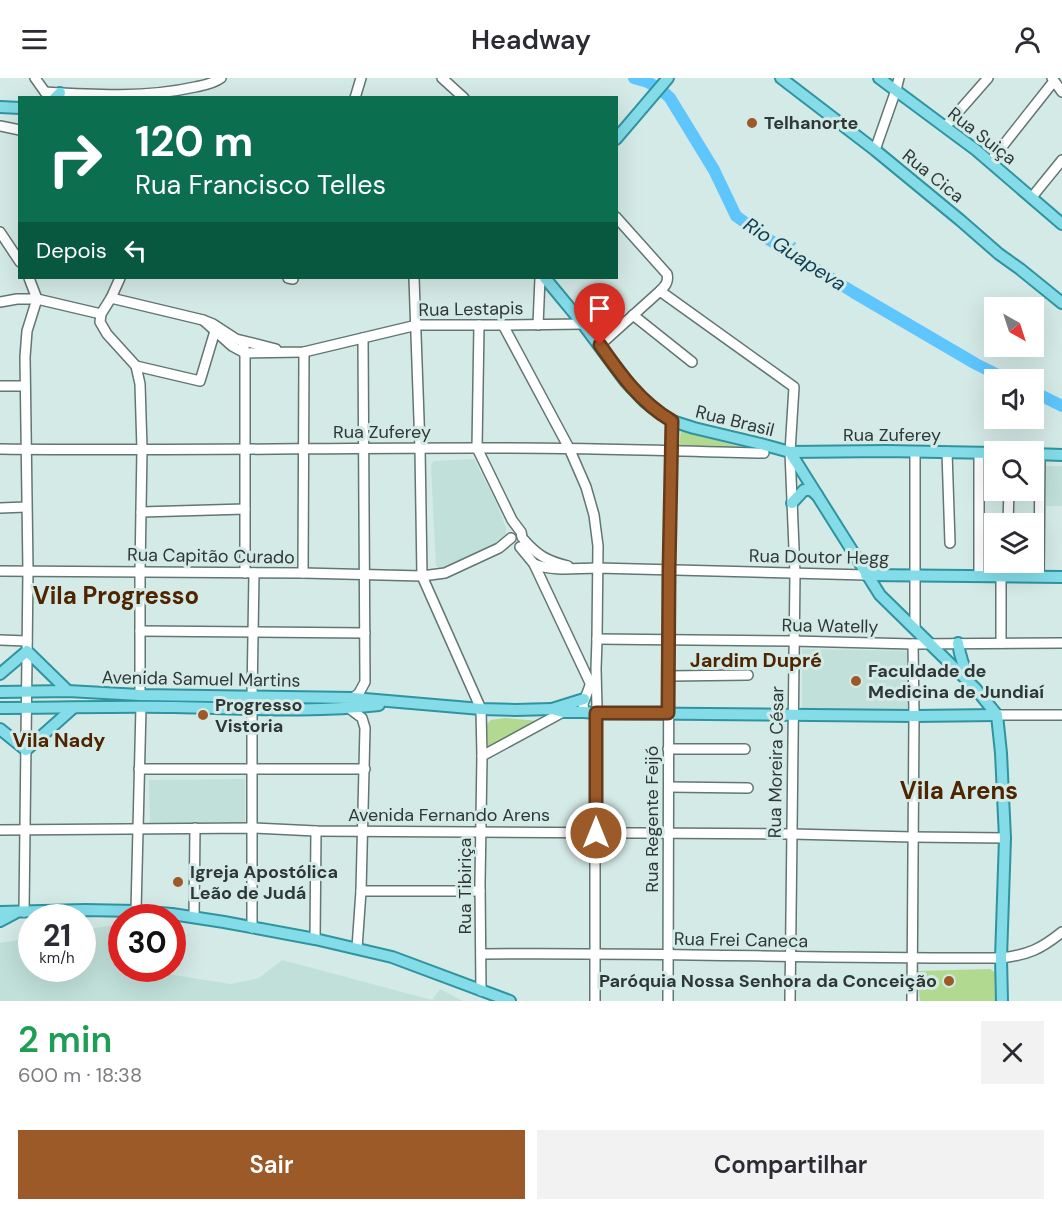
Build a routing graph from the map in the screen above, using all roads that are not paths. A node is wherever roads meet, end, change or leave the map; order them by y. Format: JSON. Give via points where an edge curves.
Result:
{"nodes":[{"id":1,"x":35,"y":78,"type":"edge"},
{"id":2,"x":221,"y":78,"type":"edge"},
{"id":3,"x":361,"y":78,"type":"edge"},
{"id":4,"x":442,"y":78,"type":"edge"},
{"id":5,"x":781,"y":78,"type":"edge"},
{"id":6,"x":879,"y":78,"type":"edge"},
{"id":7,"x":899,"y":78,"type":"edge"},
{"id":8,"x":667,"y":80,"type":"edge"},
{"id":9,"x":983,"y":80,"type":"edge"},
{"id":10,"x":1053,"y":80,"type":"edge"},
{"id":11,"x":896,"y":90,"type":"junction"},
{"id":12,"x":1062,"y":92,"type":"edge"},
{"id":13,"x":43,"y":95,"type":"edge"},
{"id":14,"x":58,"y":95,"type":"edge"},
{"id":15,"x":356,"y":96,"type":"edge"},
{"id":16,"x":462,"y":96,"type":"edge"},
{"id":17,"x":0,"y":106,"type":"edge"},
{"id":18,"x":18,"y":108,"type":"edge"},
{"id":19,"x":0,"y":126,"type":"edge"},
{"id":20,"x":945,"y":127,"type":"junction"},
{"id":21,"x":18,"y":129,"type":"edge"},
{"id":22,"x":618,"y":137,"type":"edge"},
{"id":23,"x":875,"y":150,"type":"junction"},
{"id":24,"x":1062,"y":160,"type":"edge"},
{"id":25,"x":990,"y":162,"type":"junction"},
{"id":26,"x":1032,"y":197,"type":"junction"},
{"id":27,"x":618,"y":219,"type":"edge"},
{"id":28,"x":1062,"y":224,"type":"edge"},
{"id":29,"x":0,"y":232,"type":"edge"},
{"id":30,"x":18,"y":259,"type":"edge"},
{"id":31,"x":29,"y":279,"type":"edge"},
{"id":32,"x":120,"y":279,"type":"edge"},
{"id":33,"x":414,"y":279,"type":"edge"},
{"id":34,"x":540,"y":279,"type":"edge"},
{"id":35,"x":546,"y":279,"type":"edge"},
{"id":36,"x":660,"y":291,"type":"junction"},
{"id":37,"x":111,"y":298,"type":"junction"},
{"id":38,"x":37,"y":299,"type":"junction"},
{"id":39,"x":0,"y":302,"type":"edge"},
{"id":40,"x":1062,"y":303,"type":"edge"},
{"id":41,"x":101,"y":314,"type":"junction"},
{"id":42,"x":633,"y":315,"type":"junction"},
{"id":43,"x":203,"y":320,"type":"junction"},
{"id":44,"x":583,"y":324,"type":"junction"},
{"id":45,"x":417,"y":325,"type":"junction"},
{"id":46,"x":479,"y":325,"type":"junction"},
{"id":47,"x":538,"y":325,"type":"junction"},
{"id":48,"x":503,"y":326,"type":"junction"},
{"id":49,"x":215,"y":332,"type":"junction"},
{"id":50,"x":363,"y":338,"type":"junction"},
{"id":51,"x":243,"y":342,"type":"junction"},
{"id":52,"x":600,"y":345,"type":"junction"},
{"id":53,"x":290,"y":352,"type":"junction"},
{"id":54,"x":304,"y":352,"type":"junction"},
{"id":55,"x":245,"y":353,"type":"junction"},
{"id":56,"x":692,"y":362,"type":"dead end"},
{"id":57,"x":136,"y":366,"type":"junction"},
{"id":58,"x":0,"y":386,"type":"edge"},
{"id":59,"x":25,"y":386,"type":"junction"},
{"id":60,"x":672,"y":421,"type":"junction"},
{"id":61,"x":749,"y":447,"type":"junction"},
{"id":62,"x":304,"y":448,"type":"junction"},
{"id":63,"x":363,"y":448,"type":"junction"},
{"id":64,"x":420,"y":448,"type":"junction"},
{"id":65,"x":477,"y":448,"type":"junction"},
{"id":66,"x":569,"y":448,"type":"junction"},
{"id":67,"x":0,"y":449,"type":"edge"},
{"id":68,"x":27,"y":449,"type":"junction"},
{"id":69,"x":142,"y":449,"type":"junction"},
{"id":70,"x":245,"y":449,"type":"junction"},
{"id":71,"x":671,"y":450,"type":"junction"},
{"id":72,"x":790,"y":452,"type":"junction"},
{"id":73,"x":915,"y":452,"type":"junction"},
{"id":74,"x":947,"y":452,"type":"junction"},
{"id":75,"x":764,"y":453,"type":"dead end"},
{"id":76,"x":979,"y":453,"type":"junction"},
{"id":77,"x":984,"y":453,"type":"edge"},
{"id":78,"x":1044,"y":454,"type":"edge"},
{"id":79,"x":1062,"y":455,"type":"edge"},
{"id":80,"x":817,"y":495,"type":"junction"},
{"id":81,"x":1038,"y":501,"type":"edge"},
{"id":82,"x":792,"y":502,"type":"junction"},
{"id":83,"x":26,"y":507,"type":"junction"},
{"id":84,"x":0,"y":508,"type":"edge"},
{"id":85,"x":246,"y":509,"type":"junction"},
{"id":86,"x":141,"y":512,"type":"junction"},
{"id":87,"x":517,"y":541,"type":"junction"},
{"id":88,"x":950,"y":543,"type":"dead end"},
{"id":89,"x":534,"y":564,"type":"junction"},
{"id":90,"x":576,"y":568,"type":"junction"},
{"id":91,"x":597,"y":568,"type":"junction"},
{"id":92,"x":0,"y":571,"type":"edge"},
{"id":93,"x":28,"y":571,"type":"junction"},
{"id":94,"x":140,"y":571,"type":"junction"},
{"id":95,"x":669,"y":571,"type":"junction"},
{"id":96,"x":250,"y":573,"type":"junction"},
{"id":97,"x":303,"y":573,"type":"junction"},
{"id":98,"x":795,"y":573,"type":"junction"},
{"id":99,"x":363,"y":574,"type":"junction"},
{"id":100,"x":866,"y":575,"type":"junction"},
{"id":101,"x":915,"y":575,"type":"junction"},
{"id":102,"x":422,"y":576,"type":"junction"},
{"id":103,"x":979,"y":576,"type":"junction"},
{"id":104,"x":1001,"y":576,"type":"junction"},
{"id":105,"x":1039,"y":576,"type":"junction"},
{"id":106,"x":1062,"y":577,"type":"edge"},
{"id":107,"x":915,"y":629,"type":"junction"},
{"id":108,"x":140,"y":631,"type":"junction"},
{"id":109,"x":253,"y":632,"type":"junction"},
{"id":110,"x":365,"y":633,"type":"junction"},
{"id":111,"x":597,"y":639,"type":"junction"},
{"id":112,"x":0,"y":640,"type":"edge"},
{"id":113,"x":669,"y":640,"type":"junction"},
{"id":114,"x":793,"y":641,"type":"junction"},
{"id":115,"x":957,"y":643,"type":"junction"},
{"id":116,"x":1001,"y":643,"type":"junction"},
{"id":117,"x":1062,"y":643,"type":"edge"},
{"id":118,"x":913,"y":644,"type":"junction"},
{"id":119,"x":930,"y":644,"type":"junction"},
{"id":120,"x":27,"y":646,"type":"junction"},
{"id":121,"x":596,"y":669,"type":"junction"},
{"id":122,"x":0,"y":674,"type":"edge"},
{"id":123,"x":748,"y":675,"type":"dead end"},
{"id":124,"x":669,"y":676,"type":"junction"},
{"id":125,"x":591,"y":684,"type":"junction"},
{"id":126,"x":975,"y":688,"type":"junction"},
{"id":127,"x":27,"y":691,"type":"junction"},
{"id":128,"x":0,"y":692,"type":"edge"},
{"id":129,"x":68,"y":692,"type":"junction"},
{"id":130,"x":140,"y":695,"type":"junction"},
{"id":131,"x":252,"y":697,"type":"junction"},
{"id":132,"x":584,"y":698,"type":"junction"},
{"id":133,"x":597,"y":701,"type":"junction"},
{"id":134,"x":352,"y":704,"type":"junction"},
{"id":135,"x":141,"y":707,"type":"junction"},
{"id":136,"x":0,"y":708,"type":"edge"},
{"id":137,"x":27,"y":708,"type":"junction"},
{"id":138,"x":73,"y":708,"type":"junction"},
{"id":139,"x":481,"y":709,"type":"junction"},
{"id":140,"x":252,"y":710,"type":"junction"},
{"id":141,"x":557,"y":711,"type":"junction"},
{"id":142,"x":590,"y":713,"type":"junction"},
{"id":143,"x":668,"y":713,"type":"junction"},
{"id":144,"x":794,"y":715,"type":"junction"},
{"id":145,"x":997,"y":715,"type":"junction"},
{"id":146,"x":1062,"y":715,"type":"edge"},
{"id":147,"x":914,"y":716,"type":"junction"},
{"id":148,"x":0,"y":729,"type":"edge"},
{"id":149,"x":668,"y":749,"type":"junction"},
{"id":150,"x":745,"y":749,"type":"dead end"},
{"id":151,"x":26,"y":750,"type":"junction"},
{"id":152,"x":482,"y":756,"type":"junction"},
{"id":153,"x":139,"y":769,"type":"junction"},
{"id":154,"x":251,"y":769,"type":"junction"},
{"id":155,"x":365,"y":769,"type":"junction"},
{"id":156,"x":669,"y":788,"type":"junction"},
{"id":157,"x":748,"y":788,"type":"dead end"},
{"id":158,"x":195,"y":828,"type":"junction"},
{"id":159,"x":252,"y":828,"type":"junction"},
{"id":160,"x":138,"y":829,"type":"junction"},
{"id":161,"x":0,"y":830,"type":"edge"},
{"id":162,"x":24,"y":830,"type":"junction"},
{"id":163,"x":316,"y":831,"type":"junction"},
{"id":164,"x":363,"y":831,"type":"junction"},
{"id":165,"x":482,"y":832,"type":"junction"},
{"id":166,"x":596,"y":833,"type":"junction"},
{"id":167,"x":668,"y":833,"type":"junction"},
{"id":168,"x":792,"y":834,"type":"junction"},
{"id":169,"x":912,"y":837,"type":"junction"},
{"id":170,"x":1005,"y":838,"type":"junction"},
{"id":171,"x":361,"y":891,"type":"junction"},
{"id":172,"x":480,"y":891,"type":"junction"},
{"id":173,"x":19,"y":904,"type":"edge"},
{"id":174,"x":136,"y":904,"type":"edge"},
{"id":175,"x":0,"y":912,"type":"edge"},
{"id":176,"x":18,"y":912,"type":"edge"},
{"id":177,"x":18,"y":912,"type":"edge"},
{"id":178,"x":186,"y":916,"type":"edge"},
{"id":179,"x":194,"y":917,"type":"junction"},
{"id":180,"x":0,"y":921,"type":"edge"},
{"id":181,"x":252,"y":928,"type":"junction"},
{"id":182,"x":1062,"y":932,"type":"edge"},
{"id":183,"x":315,"y":939,"type":"junction"},
{"id":184,"x":357,"y":948,"type":"junction"},
{"id":185,"x":595,"y":953,"type":"junction"},
{"id":186,"x":481,"y":954,"type":"junction"},
{"id":187,"x":669,"y":955,"type":"junction"},
{"id":188,"x":790,"y":956,"type":"junction"},
{"id":189,"x":911,"y":958,"type":"junction"},
{"id":190,"x":1001,"y":958,"type":"junction"},
{"id":191,"x":486,"y":995,"type":"edge"},
{"id":192,"x":510,"y":1001,"type":"edge"},
{"id":193,"x":595,"y":1001,"type":"edge"},
{"id":194,"x":668,"y":1001,"type":"edge"},
{"id":195,"x":790,"y":1001,"type":"edge"},
{"id":196,"x":912,"y":1001,"type":"edge"},
{"id":197,"x":1002,"y":1001,"type":"edge"}],
"edges":[{"from":1,"to":13,"type":"street"},
{"from":2,"to":14,"type":"street","via":[[179,90],[135,95]]},
{"from":3,"to":15,"type":"street"},
{"from":4,"to":16,"type":"street"},
{"from":5,"to":23,"type":"main road","name":"Rua Cica"},
{"from":6,"to":11,"type":"main road","name":"Rua Suiça"},
{"from":7,"to":11,"type":"street"},
{"from":8,"to":22,"type":"main road"},
{"from":9,"to":20,"type":"street"},
{"from":10,"to":12,"type":"street"},
{"from":10,"to":25,"type":"street"},
{"from":11,"to":20,"type":"main road","name":"Rua Suiça"},
{"from":11,"to":23,"type":"street"},
{"from":13,"to":14,"type":"street"},
{"from":17,"to":18,"type":"main road"},
{"from":19,"to":21,"type":"street"},
{"from":20,"to":25,"type":"main road","name":"Rua Suiça"},
{"from":23,"to":40,"type":"main road","name":"Rua Cica"},
{"from":24,"to":26,"type":"street"},
{"from":25,"to":26,"type":"main road","name":"Rua Suiça"},
{"from":26,"to":28,"type":"main road","name":"Rua Suiça"},
{"from":27,"to":36,"type":"street","via":[[667,274],[666,285]]},
{"from":29,"to":30,"type":"street"},
{"from":31,"to":38,"type":"street"},
{"from":32,"to":37,"type":"street"},
{"from":33,"to":45,"type":"street"},
{"from":34,"to":47,"type":"street"},
{"from":35,"to":44,"type":"main road","name":"Rua Brasil"},
{"from":36,"to":42,"type":"street"},
{"from":36,"to":72,"type":"street","name":"Rua Moreira César","via":[[794,387]]},
{"from":37,"to":41,"type":"street"},
{"from":37,"to":43,"type":"street","name":"Rua Lestapis"},
{"from":38,"to":39,"type":"street"},
{"from":38,"to":41,"type":"street"},
{"from":38,"to":59,"type":"street","via":[[27,331]]},
{"from":41,"to":57,"type":"street","via":[[100,322],[107,334]]},
{"from":42,"to":52,"type":"street"},
{"from":42,"to":56,"type":"street"},
{"from":43,"to":49,"type":"street"},
{"from":43,"to":51,"type":"street","name":"Rua Lestapis"},
{"from":44,"to":47,"type":"street","name":"Rua Lestapis"},
{"from":44,"to":52,"type":"main road","name":"Rua Brasil"},
{"from":45,"to":46,"type":"street","name":"Rua Lestapis"},
{"from":45,"to":50,"type":"street","name":"Rua Lestapis"},
{"from":45,"to":64,"type":"street"},
{"from":46,"to":48,"type":"street","name":"Rua Lestapis"},
{"from":46,"to":65,"type":"street"},
{"from":47,"to":48,"type":"street","name":"Rua Lestapis"},
{"from":48,"to":66,"type":"street"},
{"from":49,"to":55,"type":"street"},
{"from":49,"to":57,"type":"street","via":[[200,381]]},
{"from":50,"to":54,"type":"street","name":"Rua Lestapis"},
{"from":50,"to":63,"type":"street"},
{"from":51,"to":53,"type":"street","name":"Rua Lestapis"},
{"from":51,"to":55,"type":"street"},
{"from":52,"to":60,"type":"main road","name":"Rua Brasil","via":[[644,401]]},
{"from":53,"to":54,"type":"street","name":"Rua Lestapis"},
{"from":53,"to":55,"type":"street","name":"Rua Lestapis"},
{"from":54,"to":62,"type":"street"},
{"from":55,"to":70,"type":"street"},
{"from":57,"to":69,"type":"street","via":[[141,384]]},
{"from":58,"to":59,"type":"street"},
{"from":59,"to":68,"type":"street"},
{"from":60,"to":61,"type":"main road","name":"Rua Brasil"},
{"from":60,"to":71,"type":"street","name":"Rua Regente Feijó"},
{"from":61,"to":71,"type":"street","name":"Rua Zuferey"},
{"from":61,"to":72,"type":"main road","name":"Rua Brasil"},
{"from":61,"to":75,"type":"street","name":"Rua Zuferey"},
{"from":62,"to":63,"type":"street","name":"Rua Zuferey"},
{"from":62,"to":70,"type":"street","name":"Rua Zuferey"},
{"from":62,"to":97,"type":"street"},
{"from":63,"to":64,"type":"street","name":"Rua Zuferey"},
{"from":63,"to":99,"type":"street"},
{"from":64,"to":65,"type":"street","name":"Rua Zuferey"},
{"from":64,"to":102,"type":"street"},
{"from":65,"to":66,"type":"street","name":"Rua Zuferey"},
{"from":65,"to":87,"type":"street","via":[[512,520]]},
{"from":66,"to":71,"type":"street","name":"Rua Zuferey"},
{"from":66,"to":91,"type":"street","via":[[594,515]]},
{"from":67,"to":68,"type":"street","name":"Rua Zuferey"},
{"from":68,"to":69,"type":"street","name":"Rua Zuferey"},
{"from":68,"to":83,"type":"street"},
{"from":69,"to":70,"type":"street","name":"Rua Zuferey"},
{"from":69,"to":86,"type":"street"},
{"from":70,"to":85,"type":"street"},
{"from":71,"to":95,"type":"street","name":"Rua Regente Feijó"},
{"from":72,"to":73,"type":"main road","name":"Rua Zuferey"},
{"from":72,"to":80,"type":"main road","name":"Rua Brasil"},
{"from":72,"to":82,"type":"street","name":"Rua Moreira César"},
{"from":73,"to":74,"type":"main road","name":"Rua Zuferey"},
{"from":73,"to":101,"type":"street"},
{"from":74,"to":76,"type":"main road","name":"Rua Zuferey"},
{"from":74,"to":88,"type":"street"},
{"from":76,"to":77,"type":"main road","name":"Rua Zuferey"},
{"from":76,"to":103,"type":"street"},
{"from":78,"to":79,"type":"main road"},
{"from":80,"to":82,"type":"main road","via":[[804,490]]},
{"from":80,"to":100,"type":"main road","name":"Rua Brasil"},
{"from":81,"to":105,"type":"street"},
{"from":82,"to":98,"type":"street","name":"Rua Moreira César"},
{"from":83,"to":84,"type":"street"},
{"from":83,"to":93,"type":"street"},
{"from":85,"to":86,"type":"street"},
{"from":85,"to":96,"type":"street"},
{"from":86,"to":94,"type":"street"},
{"from":87,"to":89,"type":"street"},
{"from":87,"to":90,"type":"street","name":"Rua Doutor Hegg","via":[[554,563]]},
{"from":87,"to":102,"type":"street","name":"Rua Capitão Curado","via":[[445,573]]},
{"from":89,"to":90,"type":"street","name":"Rua Doutor Hegg","via":[[556,570]]},
{"from":89,"to":125,"type":"street"},
{"from":90,"to":91,"type":"street","name":"Rua Doutor Hegg"},
{"from":91,"to":95,"type":"street","name":"Rua Doutor Hegg"},
{"from":91,"to":111,"type":"street"},
{"from":92,"to":93,"type":"street","name":"Rua Capitão Curado"},
{"from":93,"to":94,"type":"street","name":"Rua Capitão Curado"},
{"from":93,"to":120,"type":"street"},
{"from":94,"to":96,"type":"street","name":"Rua Capitão Curado"},
{"from":94,"to":108,"type":"street"},
{"from":95,"to":98,"type":"street","name":"Rua Doutor Hegg"},
{"from":95,"to":113,"type":"street","name":"Rua Regente Feijó"},
{"from":96,"to":97,"type":"street","name":"Rua Capitão Curado"},
{"from":96,"to":109,"type":"street"},
{"from":97,"to":99,"type":"street","name":"Rua Capitão Curado"},
{"from":98,"to":100,"type":"street","name":"Rua Doutor Hegg"},
{"from":98,"to":114,"type":"street","name":"Rua Moreira César"},
{"from":99,"to":102,"type":"street","name":"Rua Capitão Curado"},
{"from":99,"to":110,"type":"street"},
{"from":100,"to":101,"type":"main road","name":"Rua Doutor Hegg"},
{"from":100,"to":107,"type":"main road","name":"Rua Brasil","via":[[880,595]]},
{"from":101,"to":103,"type":"main road","name":"Rua Doutor Hegg"},
{"from":101,"to":107,"type":"street"},
{"from":102,"to":139,"type":"street"},
{"from":103,"to":104,"type":"main road","name":"Rua Doutor Hegg"},
{"from":104,"to":105,"type":"main road","name":"Rua Doutor Hegg"},
{"from":104,"to":116,"type":"street"},
{"from":105,"to":106,"type":"main road","name":"Rua Doutor Hegg"},
{"from":107,"to":119,"type":"main road","name":"Rua Brasil"},
{"from":108,"to":109,"type":"street"},
{"from":108,"to":130,"type":"street"},
{"from":109,"to":110,"type":"street"},
{"from":109,"to":131,"type":"street"},
{"from":110,"to":134,"type":"street","via":[[365,682]]},
{"from":111,"to":113,"type":"street","name":"Rua Watelly"},
{"from":111,"to":121,"type":"street"},
{"from":112,"to":120,"type":"street"},
{"from":113,"to":114,"type":"street","name":"Rua Watelly"},
{"from":113,"to":124,"type":"street","name":"Rua Regente Feijó"},
{"from":114,"to":118,"type":"street","name":"Rua Watelly"},
{"from":114,"to":144,"type":"street","name":"Rua Moreira César"},
{"from":115,"to":116,"type":"street","name":"Rua Watelly"},
{"from":115,"to":119,"type":"street","name":"Rua Watelly"},
{"from":115,"to":126,"type":"main road","via":[[963,667]]},
{"from":116,"to":117,"type":"street","name":"Rua Watelly"},
{"from":118,"to":119,"type":"street","name":"Rua Watelly"},
{"from":118,"to":147,"type":"street"},
{"from":119,"to":126,"type":"main road","name":"Rua Brasil"},
{"from":120,"to":122,"type":"main road"},
{"from":120,"to":127,"type":"street"},
{"from":120,"to":129,"type":"main road"},
{"from":121,"to":125,"type":"street"},
{"from":121,"to":133,"type":"street"},
{"from":123,"to":124,"type":"street"},
{"from":124,"to":143,"type":"street","name":"Rua Regente Feijó"},
{"from":125,"to":132,"type":"street"},
{"from":126,"to":145,"type":"main road"},
{"from":127,"to":128,"type":"main road","name":"Avenida Samuel Martins"},
{"from":127,"to":129,"type":"main road","name":"Avenida Samuel Martins"},
{"from":127,"to":137,"type":"street"},
{"from":129,"to":130,"type":"main road","name":"Avenida Samuel Martins"},
{"from":130,"to":131,"type":"main road","name":"Avenida Samuel Martins"},
{"from":131,"to":134,"type":"main road","name":"Avenida Samuel Martins"},
{"from":131,"to":140,"type":"street"},
{"from":132,"to":133,"type":"street"},
{"from":132,"to":141,"type":"main road"},
{"from":132,"to":142,"type":"street","via":[[583,704]]},
{"from":133,"to":142,"type":"street"},
{"from":134,"to":139,"type":"main road","name":"Avenida Samuel Martins"},
{"from":134,"to":140,"type":"main road","name":"Avenida Samuel Martins"},
{"from":134,"to":155,"type":"street","via":[[365,728]]},
{"from":135,"to":138,"type":"main road","name":"Avenida Samuel Martins"},
{"from":135,"to":140,"type":"main road","name":"Avenida Samuel Martins"},
{"from":135,"to":153,"type":"street"},
{"from":136,"to":137,"type":"main road","name":"Avenida Samuel Martins"},
{"from":137,"to":138,"type":"main road","name":"Avenida Samuel Martins"},
{"from":137,"to":151,"type":"street"},
{"from":138,"to":151,"type":"main road"},
{"from":139,"to":141,"type":"main road","name":"Avenida Samuel Martins"},
{"from":139,"to":152,"type":"street","name":"Rua Tibiriça"},
{"from":140,"to":154,"type":"street"},
{"from":141,"to":142,"type":"main road","name":"Avenida Samuel Martins"},
{"from":141,"to":152,"type":"street"},
{"from":142,"to":143,"type":"main road","name":"Avenida Samuel Martins"},
{"from":142,"to":166,"type":"street"},
{"from":143,"to":144,"type":"main road","name":"Avenida Samuel Martins"},
{"from":143,"to":149,"type":"street","name":"Rua Regente Feijó"},
{"from":144,"to":147,"type":"main road","name":"Avenida Samuel Martins"},
{"from":144,"to":168,"type":"street","name":"Rua Moreira César"},
{"from":145,"to":146,"type":"street"},
{"from":145,"to":147,"type":"main road","name":"Avenida Samuel Martins"},
{"from":145,"to":170,"type":"main road"},
{"from":147,"to":169,"type":"street"},
{"from":148,"to":151,"type":"main road"},
{"from":149,"to":150,"type":"street"},
{"from":149,"to":156,"type":"street","name":"Rua Regente Feijó"},
{"from":151,"to":162,"type":"street"},
{"from":152,"to":165,"type":"street","name":"Rua Tibiriça"},
{"from":153,"to":154,"type":"street"},
{"from":153,"to":160,"type":"street"},
{"from":154,"to":155,"type":"street"},
{"from":154,"to":159,"type":"street"},
{"from":155,"to":164,"type":"street"},
{"from":156,"to":157,"type":"street"},
{"from":156,"to":167,"type":"street","name":"Rua Regente Feijó"},
{"from":158,"to":159,"type":"street","name":"Avenida Fernando Arens"},
{"from":158,"to":160,"type":"street","name":"Avenida Fernando Arens"},
{"from":158,"to":179,"type":"street"},
{"from":159,"to":163,"type":"street","name":"Avenida Fernando Arens"},
{"from":159,"to":181,"type":"street"},
{"from":160,"to":162,"type":"street","name":"Avenida Fernando Arens"},
{"from":160,"to":174,"type":"street"},
{"from":161,"to":162,"type":"street","name":"Avenida Fernando Arens"},
{"from":162,"to":173,"type":"street"},
{"from":163,"to":164,"type":"street","name":"Avenida Fernando Arens"},
{"from":163,"to":183,"type":"street"},
{"from":164,"to":165,"type":"street","name":"Avenida Fernando Arens"},
{"from":164,"to":171,"type":"street"},
{"from":165,"to":166,"type":"street","name":"Avenida Fernando Arens"},
{"from":165,"to":172,"type":"street","name":"Rua Tibiriça"},
{"from":166,"to":167,"type":"street","name":"Avenida Fernando Arens"},
{"from":166,"to":185,"type":"street"},
{"from":167,"to":168,"type":"street","name":"Avenida Fernando Arens"},
{"from":167,"to":187,"type":"street","name":"Rua Regente Feijó"},
{"from":168,"to":169,"type":"street","name":"Avenida Fernando Arens"},
{"from":168,"to":188,"type":"street","name":"Rua Moreira César"},
{"from":169,"to":170,"type":"street","name":"Avenida Fernando Arens"},
{"from":169,"to":189,"type":"street"},
{"from":170,"to":190,"type":"main road"},
{"from":171,"to":172,"type":"street"},
{"from":171,"to":184,"type":"street"},
{"from":172,"to":186,"type":"street","name":"Rua Tibiriça"},
{"from":175,"to":176,"type":"main road"},
{"from":177,"to":180,"type":"main road"},
{"from":178,"to":179,"type":"main road"},
{"from":179,"to":181,"type":"main road"},
{"from":181,"to":183,"type":"main road"},
{"from":182,"to":190,"type":"street","name":"Rua Frei Caneca","via":[[1036,950]]},
{"from":183,"to":184,"type":"main road"},
{"from":184,"to":191,"type":"main road","via":[[392,957]]},
{"from":185,"to":186,"type":"street","name":"Rua Frei Caneca"},
{"from":185,"to":187,"type":"street","name":"Rua Frei Caneca"},
{"from":185,"to":193,"type":"street"},
{"from":186,"to":191,"type":"street","name":"Rua Tibiriça"},
{"from":187,"to":188,"type":"street","name":"Rua Frei Caneca"},
{"from":187,"to":194,"type":"street","name":"Rua Regente Feijó"},
{"from":188,"to":189,"type":"street","name":"Rua Frei Caneca"},
{"from":188,"to":195,"type":"street","name":"Rua Moreira César"},
{"from":189,"to":190,"type":"street","name":"Rua Frei Caneca"},
{"from":189,"to":196,"type":"street"},
{"from":190,"to":197,"type":"main road"},
{"from":191,"to":192,"type":"main road"}]}
